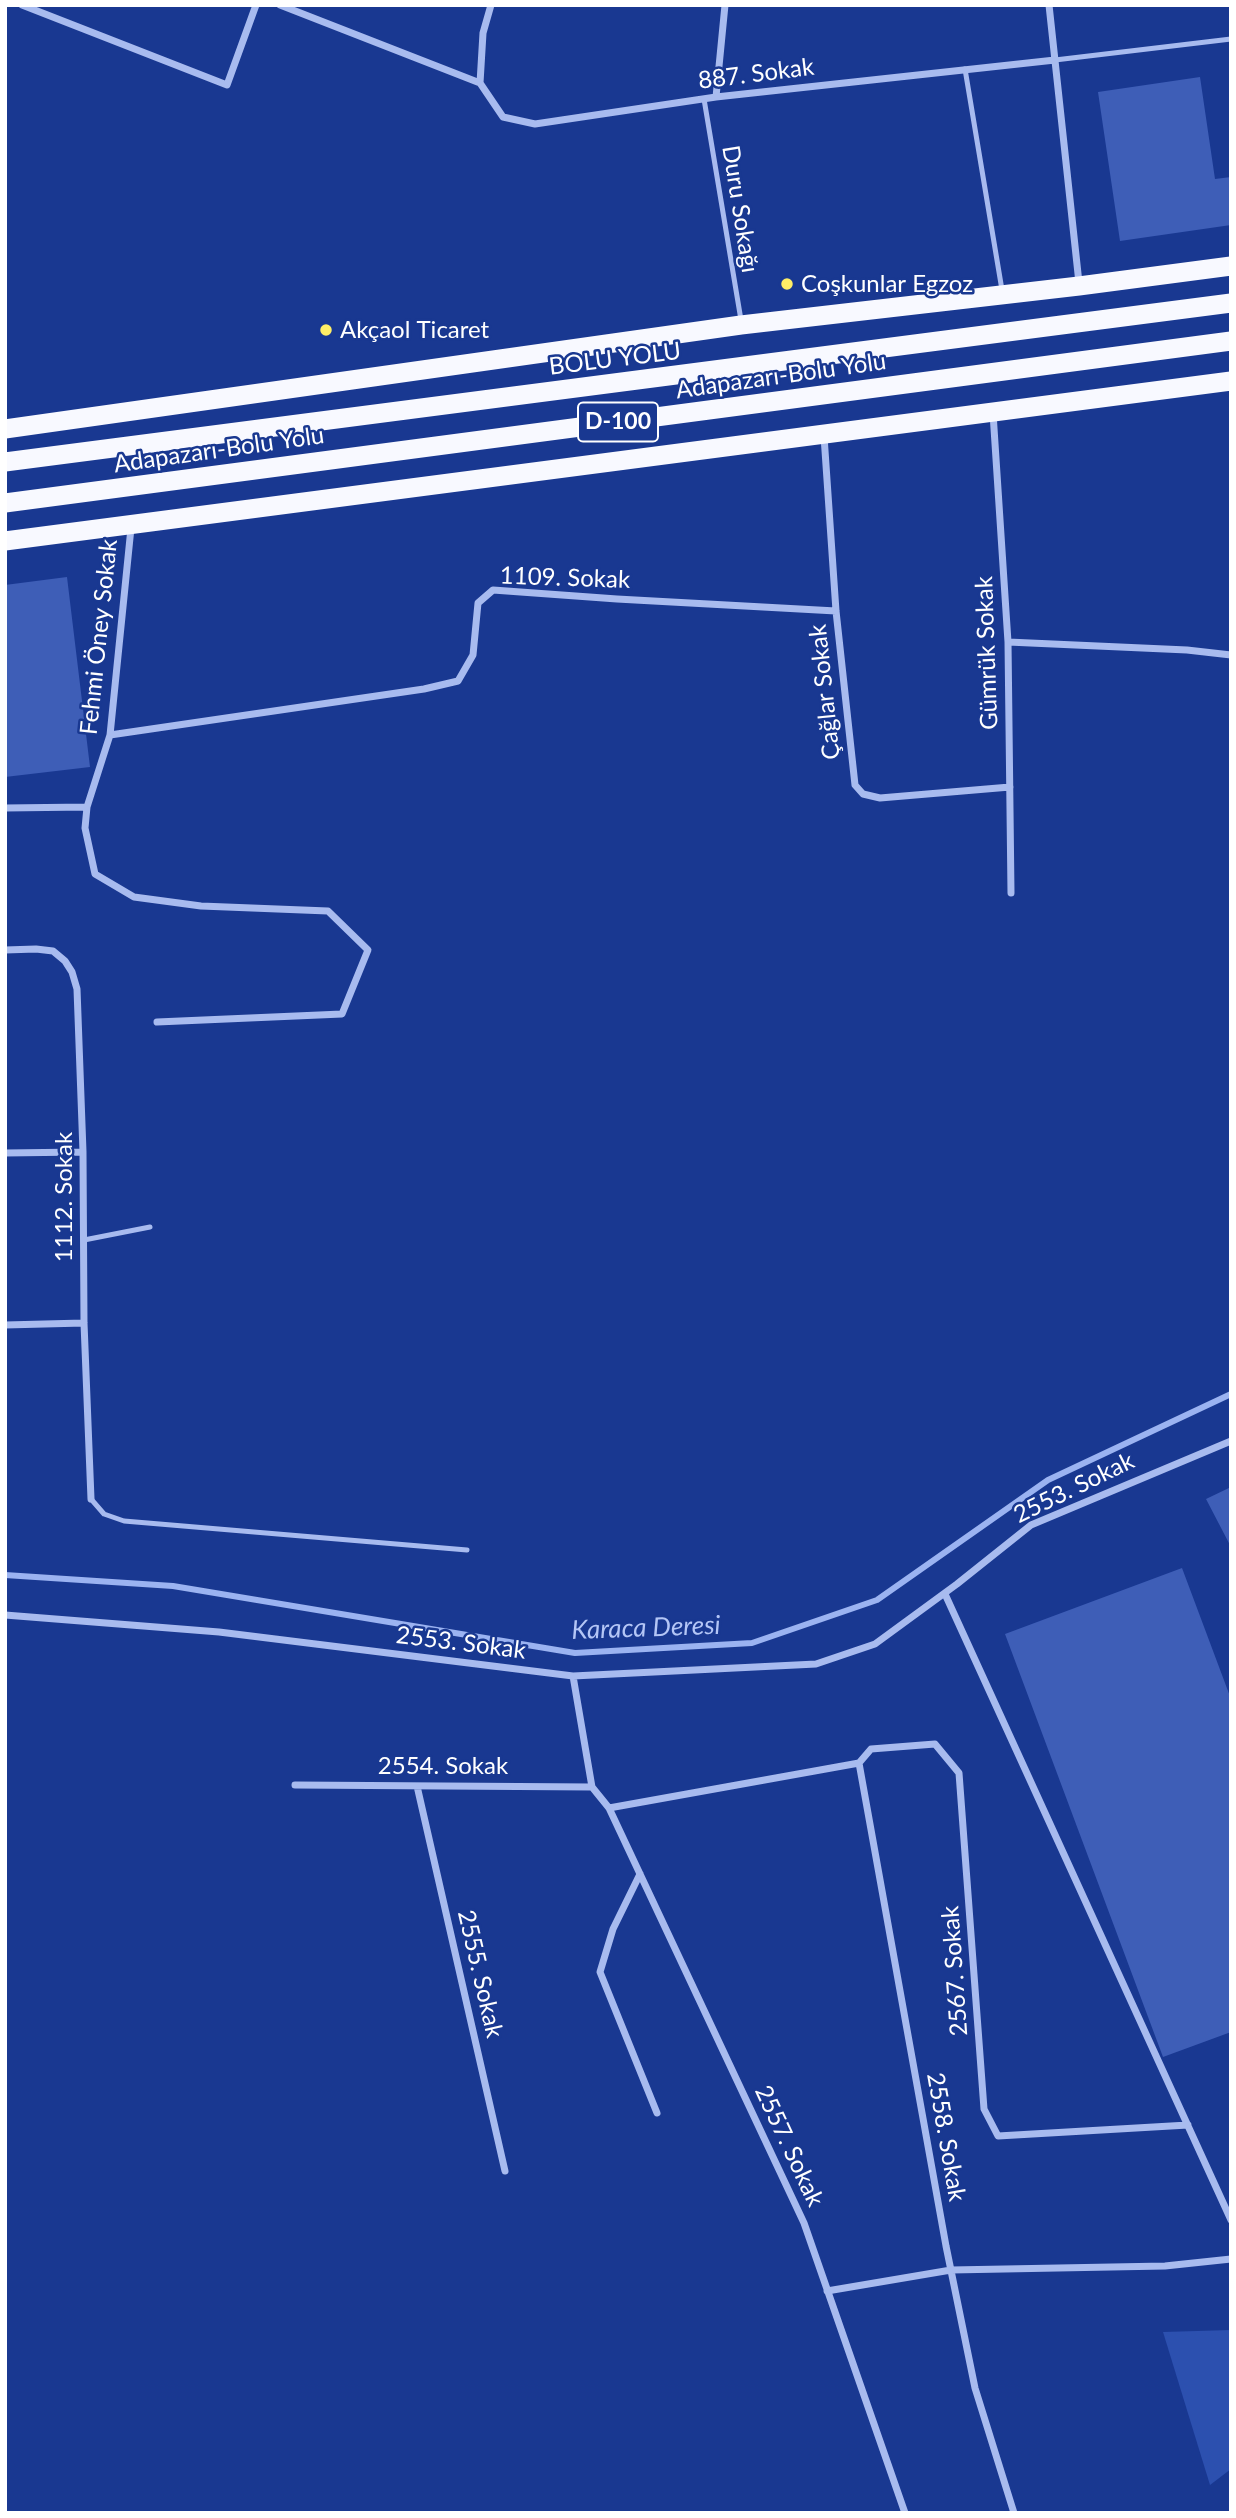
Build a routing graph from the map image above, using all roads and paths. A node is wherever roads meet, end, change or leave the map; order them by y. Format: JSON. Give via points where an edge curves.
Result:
{"nodes":[{"id":1,"x":22,"y":5,"type":"edge"},
{"id":2,"x":256,"y":5,"type":"edge"},
{"id":3,"x":280,"y":5,"type":"edge"},
{"id":4,"x":491,"y":5,"type":"edge"},
{"id":5,"x":725,"y":5,"type":"edge"},
{"id":6,"x":1049,"y":5,"type":"edge"},
{"id":7,"x":1231,"y":39,"type":"edge"},
{"id":8,"x":1055,"y":60,"type":"junction"},
{"id":9,"x":965,"y":69,"type":"junction"},
{"id":10,"x":480,"y":83,"type":"junction"},
{"id":11,"x":716,"y":97,"type":"junction"},
{"id":12,"x":704,"y":99,"type":"junction"},
{"id":13,"x":1231,"y":266,"type":"edge"},
{"id":14,"x":1079,"y":286,"type":"junction"},
{"id":15,"x":1003,"y":294,"type":"junction"},
{"id":16,"x":1231,"y":303,"type":"edge"},
{"id":17,"x":741,"y":325,"type":"junction"},
{"id":18,"x":1231,"y":341,"type":"edge"},
{"id":19,"x":1231,"y":381,"type":"edge"},
{"id":20,"x":993,"y":412,"type":"junction"},
{"id":21,"x":5,"y":429,"type":"edge"},
{"id":22,"x":824,"y":436,"type":"junction"},
{"id":23,"x":5,"y":462,"type":"edge"},
{"id":24,"x":5,"y":503,"type":"edge"},
{"id":25,"x":131,"y":526,"type":"junction"},
{"id":26,"x":5,"y":541,"type":"edge"},
{"id":27,"x":836,"y":611,"type":"junction"},
{"id":28,"x":1008,"y":642,"type":"junction"},
{"id":29,"x":1231,"y":654,"type":"edge"},
{"id":30,"x":110,"y":735,"type":"junction"},
{"id":31,"x":1010,"y":787,"type":"junction"},
{"id":32,"x":87,"y":807,"type":"junction"},
{"id":33,"x":5,"y":808,"type":"edge"},
{"id":34,"x":1011,"y":893,"type":"dead end"},
{"id":35,"x":5,"y":950,"type":"edge"},
{"id":36,"x":157,"y":1022,"type":"dead end"},
{"id":37,"x":83,"y":1152,"type":"junction"},
{"id":38,"x":5,"y":1153,"type":"edge"},
{"id":39,"x":150,"y":1227,"type":"dead end"},
{"id":40,"x":83,"y":1240,"type":"junction"},
{"id":41,"x":83,"y":1323,"type":"junction"},
{"id":42,"x":5,"y":1325,"type":"edge"},
{"id":43,"x":1231,"y":1441,"type":"edge"},
{"id":44,"x":91,"y":1499,"type":"joint"},
{"id":45,"x":467,"y":1550,"type":"dead end"},
{"id":46,"x":945,"y":1594,"type":"junction"},
{"id":47,"x":5,"y":1615,"type":"edge"},
{"id":48,"x":573,"y":1676,"type":"junction"},
{"id":49,"x":859,"y":1763,"type":"junction"},
{"id":50,"x":295,"y":1784,"type":"dead end"},
{"id":51,"x":417,"y":1786,"type":"junction"},
{"id":52,"x":592,"y":1787,"type":"junction"},
{"id":53,"x":609,"y":1808,"type":"junction"},
{"id":54,"x":640,"y":1874,"type":"junction"},
{"id":55,"x":657,"y":2113,"type":"dead end"},
{"id":56,"x":1188,"y":2125,"type":"junction"},
{"id":57,"x":505,"y":2171,"type":"dead end"},
{"id":58,"x":1231,"y":2220,"type":"edge"},
{"id":59,"x":1231,"y":2259,"type":"edge"},
{"id":60,"x":951,"y":2270,"type":"junction"},
{"id":61,"x":827,"y":2291,"type":"junction"},
{"id":62,"x":905,"y":2513,"type":"edge"},
{"id":63,"x":1014,"y":2513,"type":"edge"}],
"edges":[{"from":1,"to":2,"type":"street","via":[[227,85]]},
{"from":3,"to":10,"type":"street"},
{"from":4,"to":10,"type":"street","via":[[483,33]]},
{"from":5,"to":11,"type":"street"},
{"from":6,"to":8,"type":"street"},
{"from":7,"to":8,"type":"lane"},
{"from":8,"to":9,"type":"street","name":"887. Sokak"},
{"from":8,"to":14,"type":"street"},
{"from":9,"to":11,"type":"street","name":"887. Sokak"},
{"from":9,"to":15,"type":"lane"},
{"from":10,"to":12,"type":"street","name":"887. Sokak","via":[[503,117],[535,124]]},
{"from":11,"to":12,"type":"street","name":"887. Sokak"},
{"from":12,"to":17,"type":"lane","name":"Duru Sokağı"},
{"from":13,"to":14,"type":"highway"},
{"from":14,"to":15,"type":"highway"},
{"from":15,"to":17,"type":"highway"},
{"from":16,"to":23,"type":"highway","name":"BOLU YOLU","number":"D-100"},
{"from":17,"to":21,"type":"highway"},
{"from":18,"to":24,"type":"highway","name":"Adapazarı-Bolu Yolu","number":"D-100"},
{"from":19,"to":20,"type":"highway"},
{"from":20,"to":22,"type":"highway"},
{"from":20,"to":28,"type":"street","name":"Gümrük Sokak"},
{"from":22,"to":25,"type":"highway"},
{"from":22,"to":27,"type":"street","name":"Çağlar Sokak"},
{"from":25,"to":26,"type":"highway"},
{"from":25,"to":30,"type":"street","name":"Fehmi Öney Sokak"},
{"from":27,"to":30,"type":"street","name":"1109. Sokak","via":[[493,590],[478,603],[473,654],[458,681]]},
{"from":27,"to":31,"type":"street","name":"Çağlar Sokak","via":[[853,779],[859,790],[880,798]]},
{"from":28,"to":29,"type":"street"},
{"from":28,"to":31,"type":"street","name":"Gümrük Sokak"},
{"from":30,"to":32,"type":"street","name":"Fehmi Öney Sokak"},
{"from":31,"to":34,"type":"street","name":"Gümrük Sokak"},
{"from":32,"to":33,"type":"street"},
{"from":32,"to":36,"type":"street","name":"Fehmi Öney Sokak","via":[[85,828],[95,874],[134,897],[201,906],[328,911],[368,950],[342,1014]]},
{"from":35,"to":37,"type":"street","name":"1112. Sokak","via":[[53,951],[72,972],[81,1051]]},
{"from":37,"to":38,"type":"street"},
{"from":37,"to":40,"type":"street","name":"1112. Sokak"},
{"from":39,"to":40,"type":"lane"},
{"from":40,"to":41,"type":"street","name":"1112. Sokak"},
{"from":41,"to":42,"type":"street"},
{"from":41,"to":44,"type":"street","name":"1112. Sokak"},
{"from":43,"to":46,"type":"street","name":"2553. Sokak","via":[[1031,1525]]},
{"from":44,"to":45,"type":"lane","via":[[104,1514],[124,1521]]},
{"from":46,"to":48,"type":"street","name":"2553. Sokak","via":[[875,1644],[816,1664]]},
{"from":46,"to":56,"type":"street"},
{"from":47,"to":48,"type":"street","name":"2553. Sokak","via":[[219,1632]]},
{"from":48,"to":52,"type":"street"},
{"from":49,"to":53,"type":"street"},
{"from":49,"to":56,"type":"street","name":"2567. Sokak","via":[[871,1749],[935,1744],[959,1773],[984,2109],[998,2136]]},
{"from":49,"to":60,"type":"street","name":"2558. Sokak"},
{"from":50,"to":51,"type":"street","name":"2554. Sokak"},
{"from":51,"to":52,"type":"street","name":"2554. Sokak"},
{"from":51,"to":57,"type":"street","name":"2555. Sokak"},
{"from":52,"to":53,"type":"street"},
{"from":53,"to":54,"type":"street","name":"2557. Sokak"},
{"from":54,"to":55,"type":"street","via":[[612,1929],[600,1972]]},
{"from":54,"to":61,"type":"street","name":"2557. Sokak","via":[[804,2223]]},
{"from":56,"to":58,"type":"street"},
{"from":59,"to":60,"type":"street","via":[[1165,2266]]},
{"from":60,"to":61,"type":"street"},
{"from":60,"to":63,"type":"street","name":"2558. Sokak","via":[[975,2389]]},
{"from":61,"to":62,"type":"street","name":"2557. Sokak"}]}
